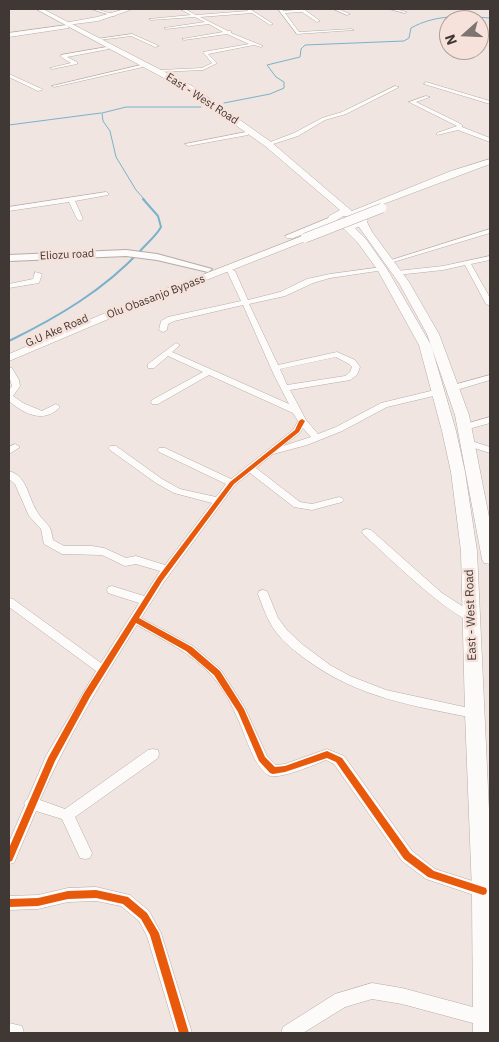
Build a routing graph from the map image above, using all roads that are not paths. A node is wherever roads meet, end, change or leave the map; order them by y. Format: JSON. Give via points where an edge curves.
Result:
{"nodes":[{"id":1,"x":30,"y":9,"type":"edge"},
{"id":2,"x":39,"y":9,"type":"edge"},
{"id":3,"x":93,"y":9,"type":"edge"},
{"id":4,"x":182,"y":9,"type":"edge"},
{"id":5,"x":248,"y":9,"type":"edge"},
{"id":6,"x":335,"y":9,"type":"edge"},
{"id":7,"x":391,"y":9,"type":"edge"},
{"id":8,"x":132,"y":10,"type":"edge"},
{"id":9,"x":281,"y":10,"type":"edge"},
{"id":10,"x":304,"y":10,"type":"edge"},
{"id":11,"x":252,"y":12,"type":"junction"},
{"id":12,"x":405,"y":12,"type":"dead end"},
{"id":13,"x":348,"y":14,"type":"dead end"},
{"id":14,"x":114,"y":15,"type":"junction"},
{"id":15,"x":198,"y":16,"type":"junction"},
{"id":16,"x":151,"y":19,"type":"dead end"},
{"id":17,"x":318,"y":21,"type":"dead end"},
{"id":18,"x":89,"y":22,"type":"junction"},
{"id":19,"x":211,"y":23,"type":"junction"},
{"id":20,"x":271,"y":24,"type":"dead end"},
{"id":21,"x":67,"y":25,"type":"junction"},
{"id":22,"x":166,"y":28,"type":"dead end"},
{"id":23,"x":80,"y":29,"type":"junction"},
{"id":24,"x":352,"y":30,"type":"dead end"},
{"id":25,"x":230,"y":32,"type":"junction"},
{"id":26,"x":9,"y":35,"type":"edge"},
{"id":27,"x":99,"y":39,"type":"junction"},
{"id":28,"x":184,"y":39,"type":"dead end"},
{"id":29,"x":254,"y":44,"type":"junction"},
{"id":30,"x":157,"y":46,"type":"dead end"},
{"id":31,"x":261,"y":46,"type":"dead end"},
{"id":32,"x":107,"y":48,"type":"junction"},
{"id":33,"x":142,"y":66,"type":"junction"},
{"id":34,"x":52,"y":68,"type":"dead end"},
{"id":35,"x":160,"y":71,"type":"junction"},
{"id":36,"x":9,"y":75,"type":"edge"},
{"id":37,"x":426,"y":83,"type":"dead end"},
{"id":38,"x":54,"y":86,"type":"dead end"},
{"id":39,"x":397,"y":87,"type":"dead end"},
{"id":40,"x":40,"y":90,"type":"dead end"},
{"id":41,"x":428,"y":98,"type":"dead end"},
{"id":42,"x":490,"y":103,"type":"edge"},
{"id":43,"x":458,"y":128,"type":"junction"},
{"id":44,"x":246,"y":134,"type":"junction"},
{"id":45,"x":440,"y":134,"type":"dead end"},
{"id":46,"x":490,"y":140,"type":"edge"},
{"id":47,"x":188,"y":144,"type":"dead end"},
{"id":48,"x":268,"y":144,"type":"junction"},
{"id":49,"x":490,"y":160,"type":"edge"},
{"id":50,"x":490,"y":166,"type":"edge"},
{"id":51,"x":106,"y":194,"type":"dead end"},
{"id":52,"x":71,"y":200,"type":"junction"},
{"id":53,"x":339,"y":205,"type":"junction"},
{"id":54,"x":366,"y":207,"type":"junction"},
{"id":55,"x":380,"y":207,"type":"junction"},
{"id":56,"x":9,"y":209,"type":"edge"},
{"id":57,"x":350,"y":213,"type":"junction"},
{"id":58,"x":333,"y":217,"type":"junction"},
{"id":59,"x":80,"y":219,"type":"dead end"},
{"id":60,"x":363,"y":220,"type":"junction"},
{"id":61,"x":346,"y":226,"type":"junction"},
{"id":62,"x":490,"y":231,"type":"edge"},
{"id":63,"x":303,"y":237,"type":"joint"},
{"id":64,"x":9,"y":258,"type":"edge"},
{"id":65,"x":490,"y":258,"type":"edge"},
{"id":66,"x":467,"y":264,"type":"junction"},
{"id":67,"x":389,"y":268,"type":"junction"},
{"id":68,"x":208,"y":269,"type":"junction"},
{"id":69,"x":231,"y":272,"type":"junction"},
{"id":70,"x":38,"y":274,"type":"dead end"},
{"id":71,"x":9,"y":286,"type":"edge"},
{"id":72,"x":246,"y":304,"type":"junction"},
{"id":73,"x":490,"y":304,"type":"edge"},
{"id":74,"x":119,"y":309,"type":"junction"},
{"id":75,"x":163,"y":330,"type":"dead end"},
{"id":76,"x":176,"y":345,"type":"dead end"},
{"id":77,"x":9,"y":352,"type":"edge"},
{"id":78,"x":166,"y":353,"type":"junction"},
{"id":79,"x":9,"y":358,"type":"edge"},
{"id":80,"x":151,"y":366,"type":"dead end"},
{"id":81,"x":275,"y":368,"type":"junction"},
{"id":82,"x":9,"y":370,"type":"edge"},
{"id":83,"x":209,"y":372,"type":"junction"},
{"id":84,"x":490,"y":377,"type":"edge"},
{"id":85,"x":285,"y":388,"type":"junction"},
{"id":86,"x":446,"y":390,"type":"junction"},
{"id":87,"x":9,"y":396,"type":"edge"},
{"id":88,"x":155,"y":402,"type":"dead end"},
{"id":89,"x":56,"y":407,"type":"dead end"},
{"id":90,"x":297,"y":411,"type":"junction"},
{"id":91,"x":490,"y":420,"type":"edge"},
{"id":92,"x":302,"y":421,"type":"junction"},
{"id":93,"x":465,"y":427,"type":"junction"},
{"id":94,"x":316,"y":438,"type":"junction"},
{"id":95,"x":468,"y":443,"type":"junction"},
{"id":96,"x":114,"y":448,"type":"dead end"},
{"id":97,"x":162,"y":450,"type":"dead end"},
{"id":98,"x":490,"y":450,"type":"edge"},
{"id":99,"x":270,"y":454,"type":"junction"},
{"id":100,"x":251,"y":469,"type":"junction"},
{"id":101,"x":9,"y":474,"type":"edge"},
{"id":102,"x":232,"y":483,"type":"junction"},
{"id":103,"x":339,"y":500,"type":"dead end"},
{"id":104,"x":218,"y":501,"type":"junction"},
{"id":105,"x":367,"y":532,"type":"dead end"},
{"id":106,"x":490,"y":559,"type":"edge"},
{"id":107,"x":167,"y":569,"type":"junction"},
{"id":108,"x":112,"y":590,"type":"dead end"},
{"id":109,"x":262,"y":594,"type":"dead end"},
{"id":110,"x":146,"y":601,"type":"junction"},
{"id":111,"x":9,"y":602,"type":"edge"},
{"id":112,"x":472,"y":618,"type":"junction"},
{"id":113,"x":135,"y":619,"type":"junction"},
{"id":114,"x":103,"y":670,"type":"junction"},
{"id":115,"x":474,"y":713,"type":"junction"},
{"id":116,"x":153,"y":754,"type":"dead end"},
{"id":117,"x":31,"y":803,"type":"junction"},
{"id":118,"x":67,"y":815,"type":"junction"},
{"id":119,"x":12,"y":837,"type":"edge"},
{"id":120,"x":85,"y":853,"type":"dead end"},
{"id":121,"x":9,"y":858,"type":"edge"},
{"id":122,"x":483,"y":891,"type":"junction"},
{"id":123,"x":9,"y":903,"type":"edge"},
{"id":124,"x":485,"y":1026,"type":"edge"},
{"id":125,"x":184,"y":1033,"type":"edge"},
{"id":126,"x":289,"y":1033,"type":"edge"}],
"edges":[{"from":1,"to":21,"type":"main road","name":"East - West Road"},
{"from":2,"to":21,"type":"main road","name":"East - West Road"},
{"from":3,"to":14,"type":"street"},
{"from":4,"to":15,"type":"street"},
{"from":5,"to":11,"type":"street"},
{"from":6,"to":13,"type":"street"},
{"from":7,"to":12,"type":"street"},
{"from":8,"to":14,"type":"main road"},
{"from":8,"to":18,"type":"main road"},
{"from":9,"to":10,"type":"street"},
{"from":9,"to":24,"type":"street","via":[[298,32]]},
{"from":10,"to":17,"type":"street"},
{"from":11,"to":15,"type":"street"},
{"from":11,"to":20,"type":"street"},
{"from":14,"to":18,"type":"main road"},
{"from":15,"to":16,"type":"street"},
{"from":15,"to":19,"type":"street"},
{"from":18,"to":21,"type":"main road"},
{"from":18,"to":23,"type":"main road"},
{"from":19,"to":22,"type":"street"},
{"from":19,"to":25,"type":"street"},
{"from":21,"to":23,"type":"main road","name":"East - West Road"},
{"from":21,"to":26,"type":"main road"},
{"from":21,"to":32,"type":"main road","name":"East - West Road"},
{"from":23,"to":27,"type":"main road","name":"East - West Road"},
{"from":25,"to":28,"type":"street"},
{"from":25,"to":29,"type":"street"},
{"from":27,"to":30,"type":"street","via":[[132,35]]},
{"from":27,"to":35,"type":"main road","name":"East - West Road"},
{"from":29,"to":31,"type":"street"},
{"from":29,"to":35,"type":"street","via":[[205,53],[215,63],[203,68]]},
{"from":32,"to":33,"type":"main road","name":"East - West Road"},
{"from":32,"to":34,"type":"street","via":[[63,56],[75,63]]},
{"from":33,"to":38,"type":"street"},
{"from":33,"to":44,"type":"main road","name":"East - West Road"},
{"from":35,"to":48,"type":"main road","name":"East - West Road","via":[[196,92]]},
{"from":36,"to":40,"type":"street"},
{"from":37,"to":42,"type":"street"},
{"from":39,"to":48,"type":"street","via":[[343,113],[322,119],[292,137]]},
{"from":41,"to":43,"type":"street","via":[[412,102],[455,123],[460,126]]},
{"from":43,"to":45,"type":"street"},
{"from":43,"to":46,"type":"street"},
{"from":44,"to":47,"type":"street"},
{"from":44,"to":58,"type":"main road","name":"East - West Road","via":[[327,204]]},
{"from":48,"to":53,"type":"main road","name":"East - West Road"},
{"from":49,"to":54,"type":"main road"},
{"from":49,"to":55,"type":"main road"},
{"from":50,"to":55,"type":"main road"},
{"from":50,"to":60,"type":"main road"},
{"from":51,"to":52,"type":"street"},
{"from":52,"to":56,"type":"street"},
{"from":52,"to":59,"type":"street"},
{"from":53,"to":54,"type":"main road"},
{"from":53,"to":57,"type":"main road","name":"East - West Road"},
{"from":54,"to":57,"type":"main road"},
{"from":55,"to":63,"type":"main road","bridge":true},
{"from":57,"to":58,"type":"main road"},
{"from":57,"to":60,"type":"main road","name":"East - West Road"},
{"from":58,"to":61,"type":"main road","via":[[337,224]]},
{"from":58,"to":68,"type":"main road"},
{"from":60,"to":61,"type":"main road"},
{"from":60,"to":67,"type":"main road","name":"East - West Road","via":[[367,233]]},
{"from":61,"to":67,"type":"main road","name":"East - West Road"},
{"from":61,"to":69,"type":"main road"},
{"from":62,"to":67,"type":"street"},
{"from":63,"to":74,"type":"main road","name":"Olu Obasanjo Bypass"},
{"from":64,"to":68,"type":"street","name":"Eliozu road","via":[[126,253]]},
{"from":65,"to":66,"type":"street"},
{"from":66,"to":67,"type":"street"},
{"from":66,"to":73,"type":"street"},
{"from":67,"to":72,"type":"street","via":[[310,281],[282,294]]},
{"from":67,"to":86,"type":"main road","name":"East - West Road"},
{"from":68,"to":74,"type":"main road"},
{"from":69,"to":72,"type":"street"},
{"from":69,"to":74,"type":"main road","via":[[174,294]]},
{"from":70,"to":71,"type":"street","via":[[36,281]]},
{"from":72,"to":75,"type":"street","via":[[171,319],[164,323]]},
{"from":72,"to":81,"type":"street"},
{"from":74,"to":77,"type":"main road","name":"G.U Ake Road"},
{"from":74,"to":79,"type":"main road","name":"Olu Obasanjo Bypass"},
{"from":76,"to":78,"type":"street"},
{"from":78,"to":80,"type":"street"},
{"from":78,"to":83,"type":"street"},
{"from":81,"to":85,"type":"street"},
{"from":81,"to":85,"type":"street","via":[[337,354],[356,367],[347,378]]},
{"from":82,"to":87,"type":"street","via":[[16,386]]},
{"from":83,"to":88,"type":"street"},
{"from":83,"to":90,"type":"street"},
{"from":84,"to":86,"type":"street"},
{"from":85,"to":90,"type":"street"},
{"from":86,"to":93,"type":"main road","name":"East - West Road"},
{"from":86,"to":94,"type":"street","via":[[384,405]]},
{"from":86,"to":112,"type":"main road","name":"East - West Road","via":[[469,550]]},
{"from":87,"to":89,"type":"street","via":[[10,400],[40,414]]},
{"from":90,"to":92,"type":"street"},
{"from":91,"to":93,"type":"street"},
{"from":92,"to":94,"type":"street"},
{"from":92,"to":99,"type":"street","via":[[297,431]]},
{"from":93,"to":95,"type":"main road","name":"East - West Road"},
{"from":94,"to":99,"type":"street"},
{"from":95,"to":98,"type":"street"},
{"from":95,"to":106,"type":"main road","name":"East - West Road"},
{"from":96,"to":104,"type":"street","via":[[159,482],[177,491]]},
{"from":97,"to":102,"type":"street"},
{"from":99,"to":100,"type":"street"},
{"from":100,"to":102,"type":"street"},
{"from":100,"to":103,"type":"street","via":[[297,505],[312,507]]},
{"from":101,"to":107,"type":"street","via":[[19,482],[33,514],[46,528],[48,542],[54,547],[104,552],[125,562],[136,560]]},
{"from":102,"to":104,"type":"street"},
{"from":104,"to":107,"type":"street"},
{"from":105,"to":112,"type":"street","via":[[438,596]]},
{"from":107,"to":110,"type":"street"},
{"from":108,"to":110,"type":"street"},
{"from":109,"to":115,"type":"street","via":[[277,625],[327,670],[364,688],[396,698]]},
{"from":110,"to":113,"type":"street"},
{"from":111,"to":114,"type":"street"},
{"from":112,"to":115,"type":"main road","name":"East - West Road"},
{"from":113,"to":114,"type":"street"},
{"from":113,"to":122,"type":"street","via":[[189,649],[217,673],[241,711],[262,759],[273,771],[327,754],[339,760],[406,856],[431,874]]},
{"from":114,"to":117,"type":"street","via":[[51,760]]},
{"from":115,"to":122,"type":"main road","name":"East - West Road"},
{"from":116,"to":118,"type":"street"},
{"from":117,"to":118,"type":"street"},
{"from":117,"to":119,"type":"street"},
{"from":118,"to":120,"type":"street"},
{"from":119,"to":121,"type":"street"},
{"from":122,"to":124,"type":"main road","name":"East - West Road"},
{"from":123,"to":125,"type":"street","via":[[96,894],[125,900],[144,916],[154,932]]},
{"from":124,"to":126,"type":"street","via":[[402,996],[372,991],[341,1000]]}]}
